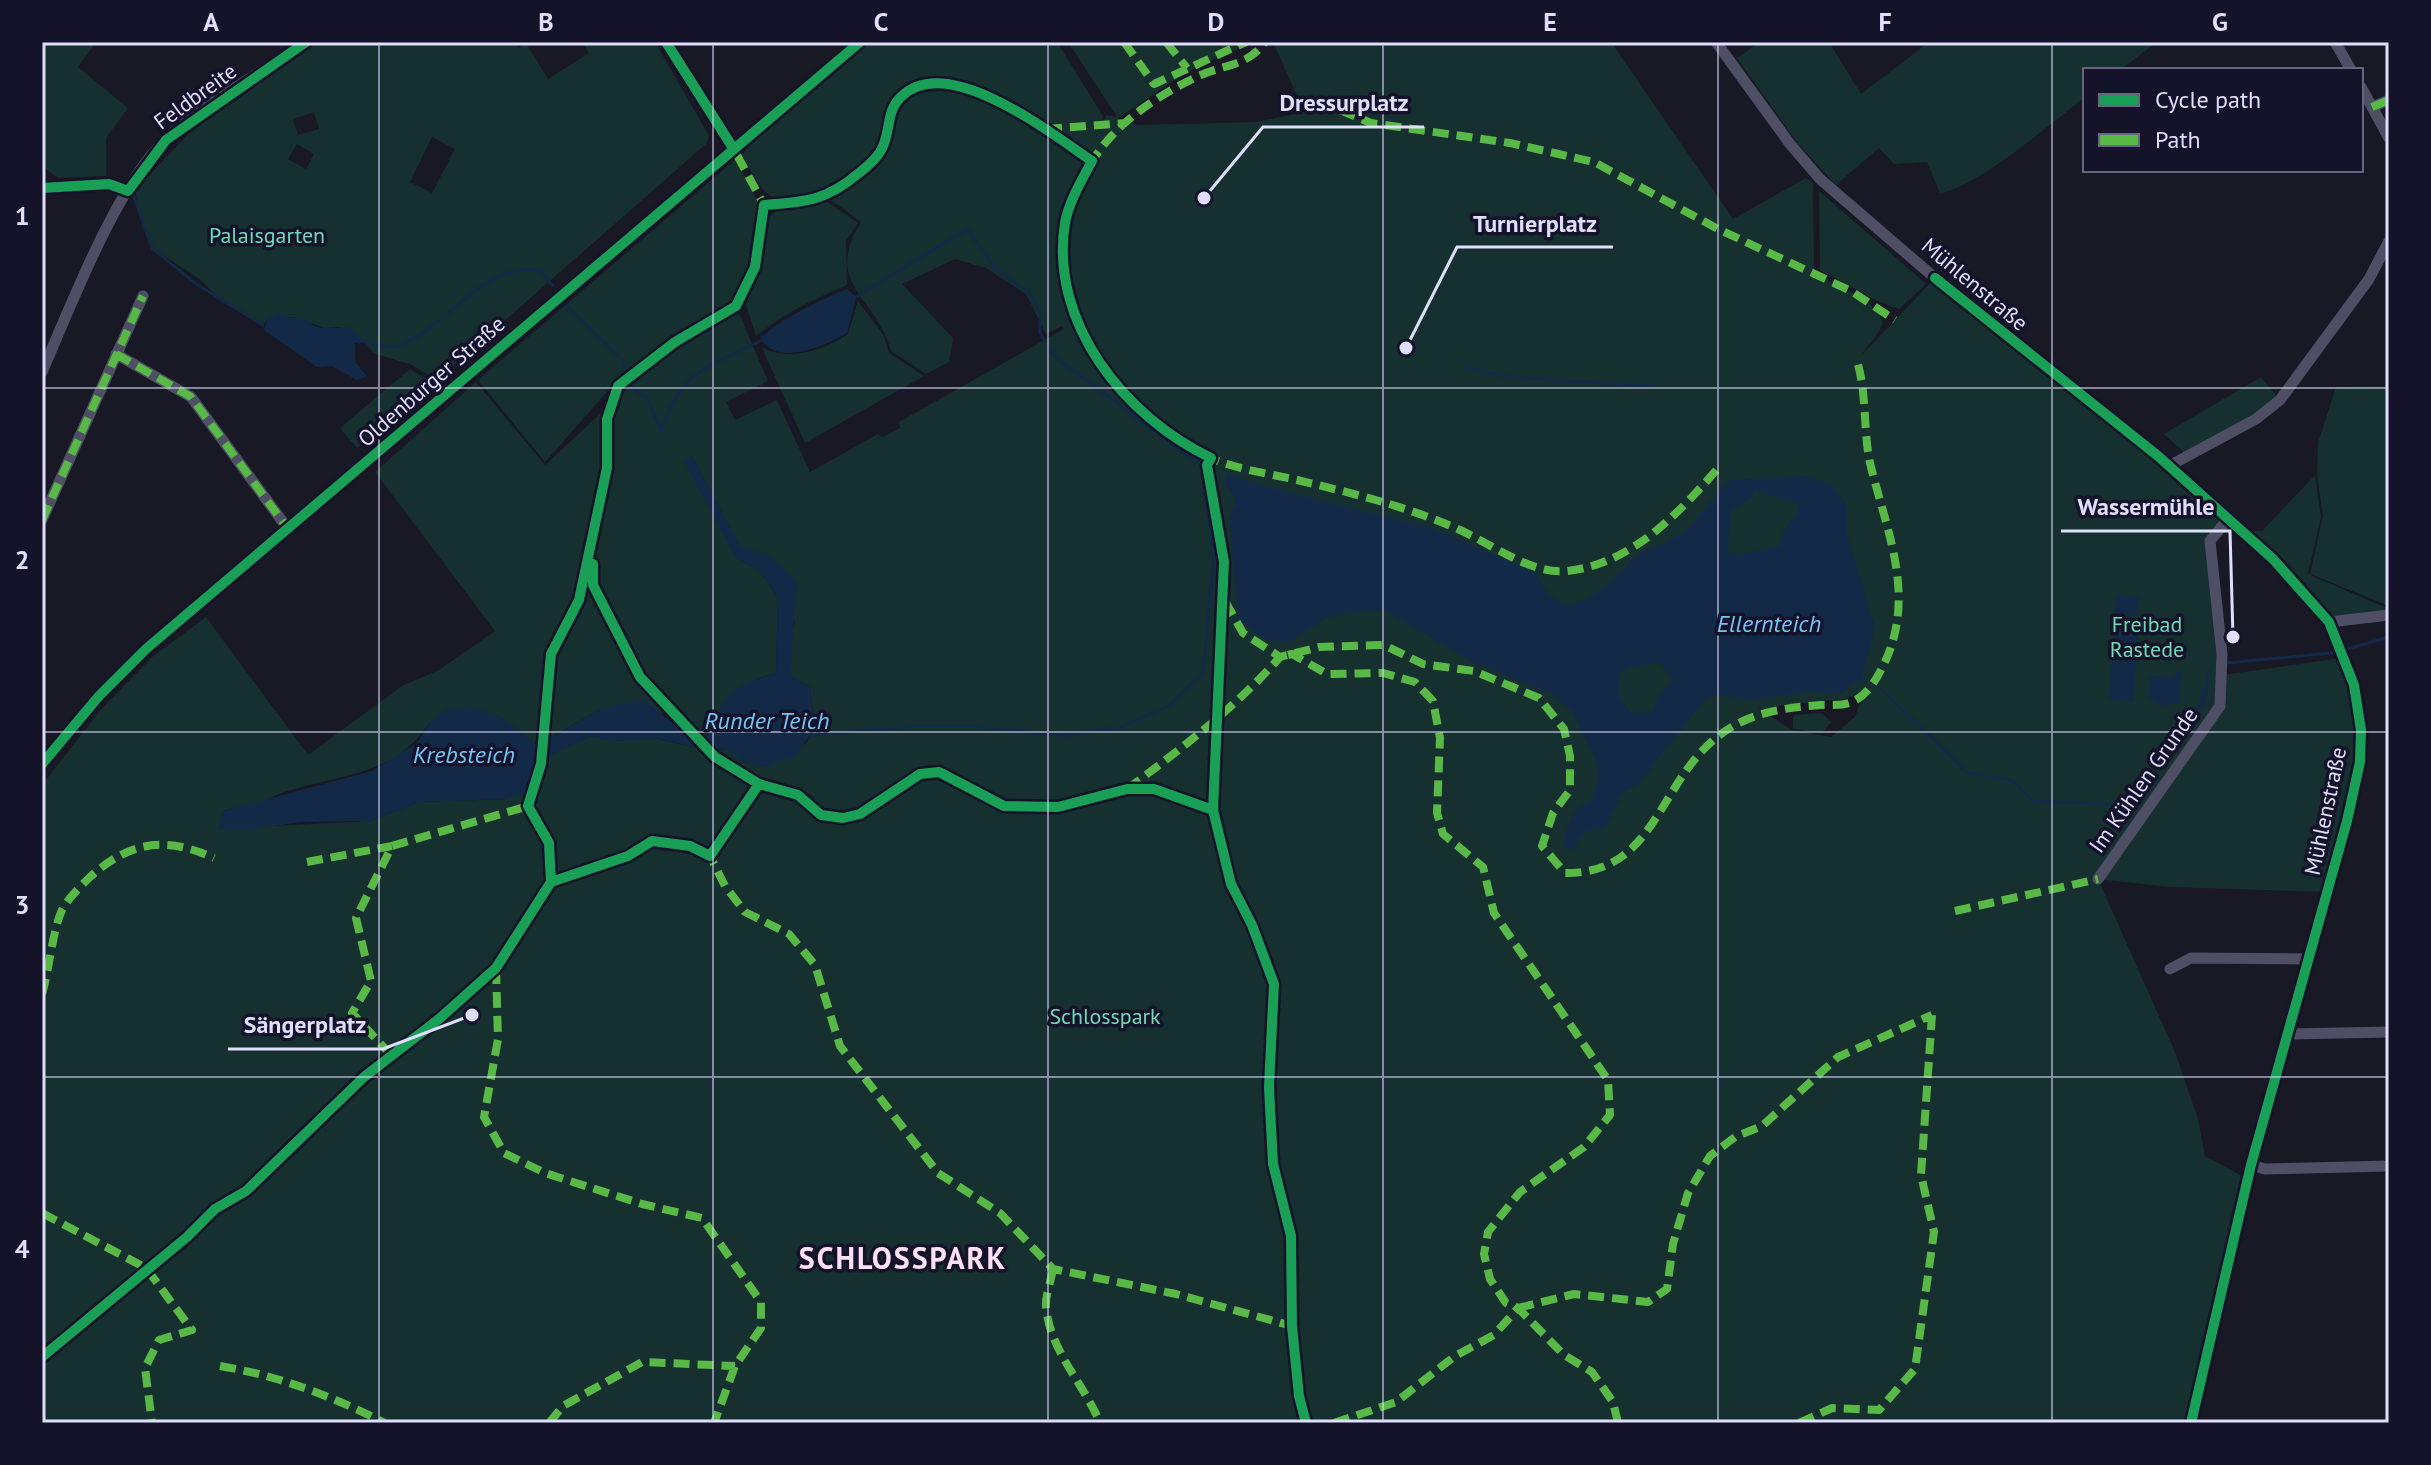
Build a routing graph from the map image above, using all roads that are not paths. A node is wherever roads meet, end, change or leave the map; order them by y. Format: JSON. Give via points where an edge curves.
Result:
{"nodes":[{"id":1,"x":306,"y":42,"type":"edge"},
{"id":2,"x":666,"y":42,"type":"edge"},
{"id":3,"x":860,"y":42,"type":"edge"},
{"id":4,"x":1716,"y":42,"type":"edge"},
{"id":5,"x":2335,"y":42,"type":"edge"},
{"id":6,"x":2350,"y":68,"type":"edge"},
{"id":7,"x":2363,"y":91,"type":"edge"},
{"id":8,"x":2389,"y":100,"type":"edge"},
{"id":9,"x":2372,"y":107,"type":"junction"},
{"id":10,"x":2389,"y":138,"type":"edge"},
{"id":11,"x":733,"y":148,"type":"junction"},
{"id":12,"x":42,"y":188,"type":"edge"},
{"id":13,"x":128,"y":191,"type":"junction"},
{"id":14,"x":2389,"y":241,"type":"edge"},
{"id":15,"x":143,"y":296,"type":"dead end"},
{"id":16,"x":116,"y":354,"type":"junction"},
{"id":17,"x":42,"y":372,"type":"edge"},
{"id":18,"x":2169,"y":466,"type":"junction"},
{"id":19,"x":2228,"y":519,"type":"junction"},
{"id":20,"x":42,"y":520,"type":"edge"},
{"id":21,"x":288,"y":529,"type":"junction"},
{"id":22,"x":2389,"y":615,"type":"edge"},
{"id":23,"x":2329,"y":622,"type":"junction"},
{"id":24,"x":42,"y":764,"type":"edge"},
{"id":25,"x":2098,"y":879,"type":"dead end"},
{"id":26,"x":2310,"y":959,"type":"junction"},
{"id":27,"x":2170,"y":969,"type":"dead end"},
{"id":28,"x":2389,"y":1032,"type":"edge"},
{"id":29,"x":2290,"y":1034,"type":"junction"},
{"id":30,"x":2251,"y":1165,"type":"junction"},
{"id":31,"x":2389,"y":1166,"type":"edge"},
{"id":32,"x":2191,"y":1423,"type":"edge"}],
"edges":[{"from":1,"to":13,"type":"street","name":"Feldbreite","via":[[166,140]]},
{"from":2,"to":11,"type":"street"},
{"from":3,"to":11,"type":"street","name":"Oldenburger Straße"},
{"from":4,"to":18,"type":"street","name":"Mühlenstraße","via":[[1820,179]]},
{"from":5,"to":6,"type":"street"},
{"from":7,"to":9,"type":"street"},
{"from":8,"to":9,"type":"street"},
{"from":9,"to":10,"type":"street"},
{"from":11,"to":21,"type":"street","name":"Oldenburger Straße"},
{"from":12,"to":13,"type":"street","via":[[109,184]]},
{"from":13,"to":17,"type":"street","name":"Feldbreite"},
{"from":14,"to":18,"type":"street","via":[[2369,279],[2280,400],[2256,419]]},
{"from":15,"to":16,"type":"street"},
{"from":16,"to":20,"type":"street"},
{"from":16,"to":21,"type":"street","via":[[191,397]]},
{"from":18,"to":19,"type":"street","name":"Mühlenstraße"},
{"from":19,"to":23,"type":"street","name":"Mühlenstraße","via":[[2297,583]]},
{"from":19,"to":25,"type":"street","name":"Im Kühlen Grunde","via":[[2210,541],[2222,654],[2220,706]]},
{"from":21,"to":24,"type":"street","name":"Oldenburger Straße","via":[[146,649]]},
{"from":22,"to":23,"type":"street"},
{"from":23,"to":26,"type":"street","name":"Mühlenstraße","via":[[2354,685],[2360,762]]},
{"from":26,"to":27,"type":"street","via":[[2191,958]]},
{"from":26,"to":29,"type":"street","name":"Mühlenstraße"},
{"from":28,"to":29,"type":"street"},
{"from":29,"to":30,"type":"street","name":"Mühlenstraße"},
{"from":30,"to":31,"type":"street"},
{"from":30,"to":32,"type":"street","name":"Mühlenstraße"}]}
